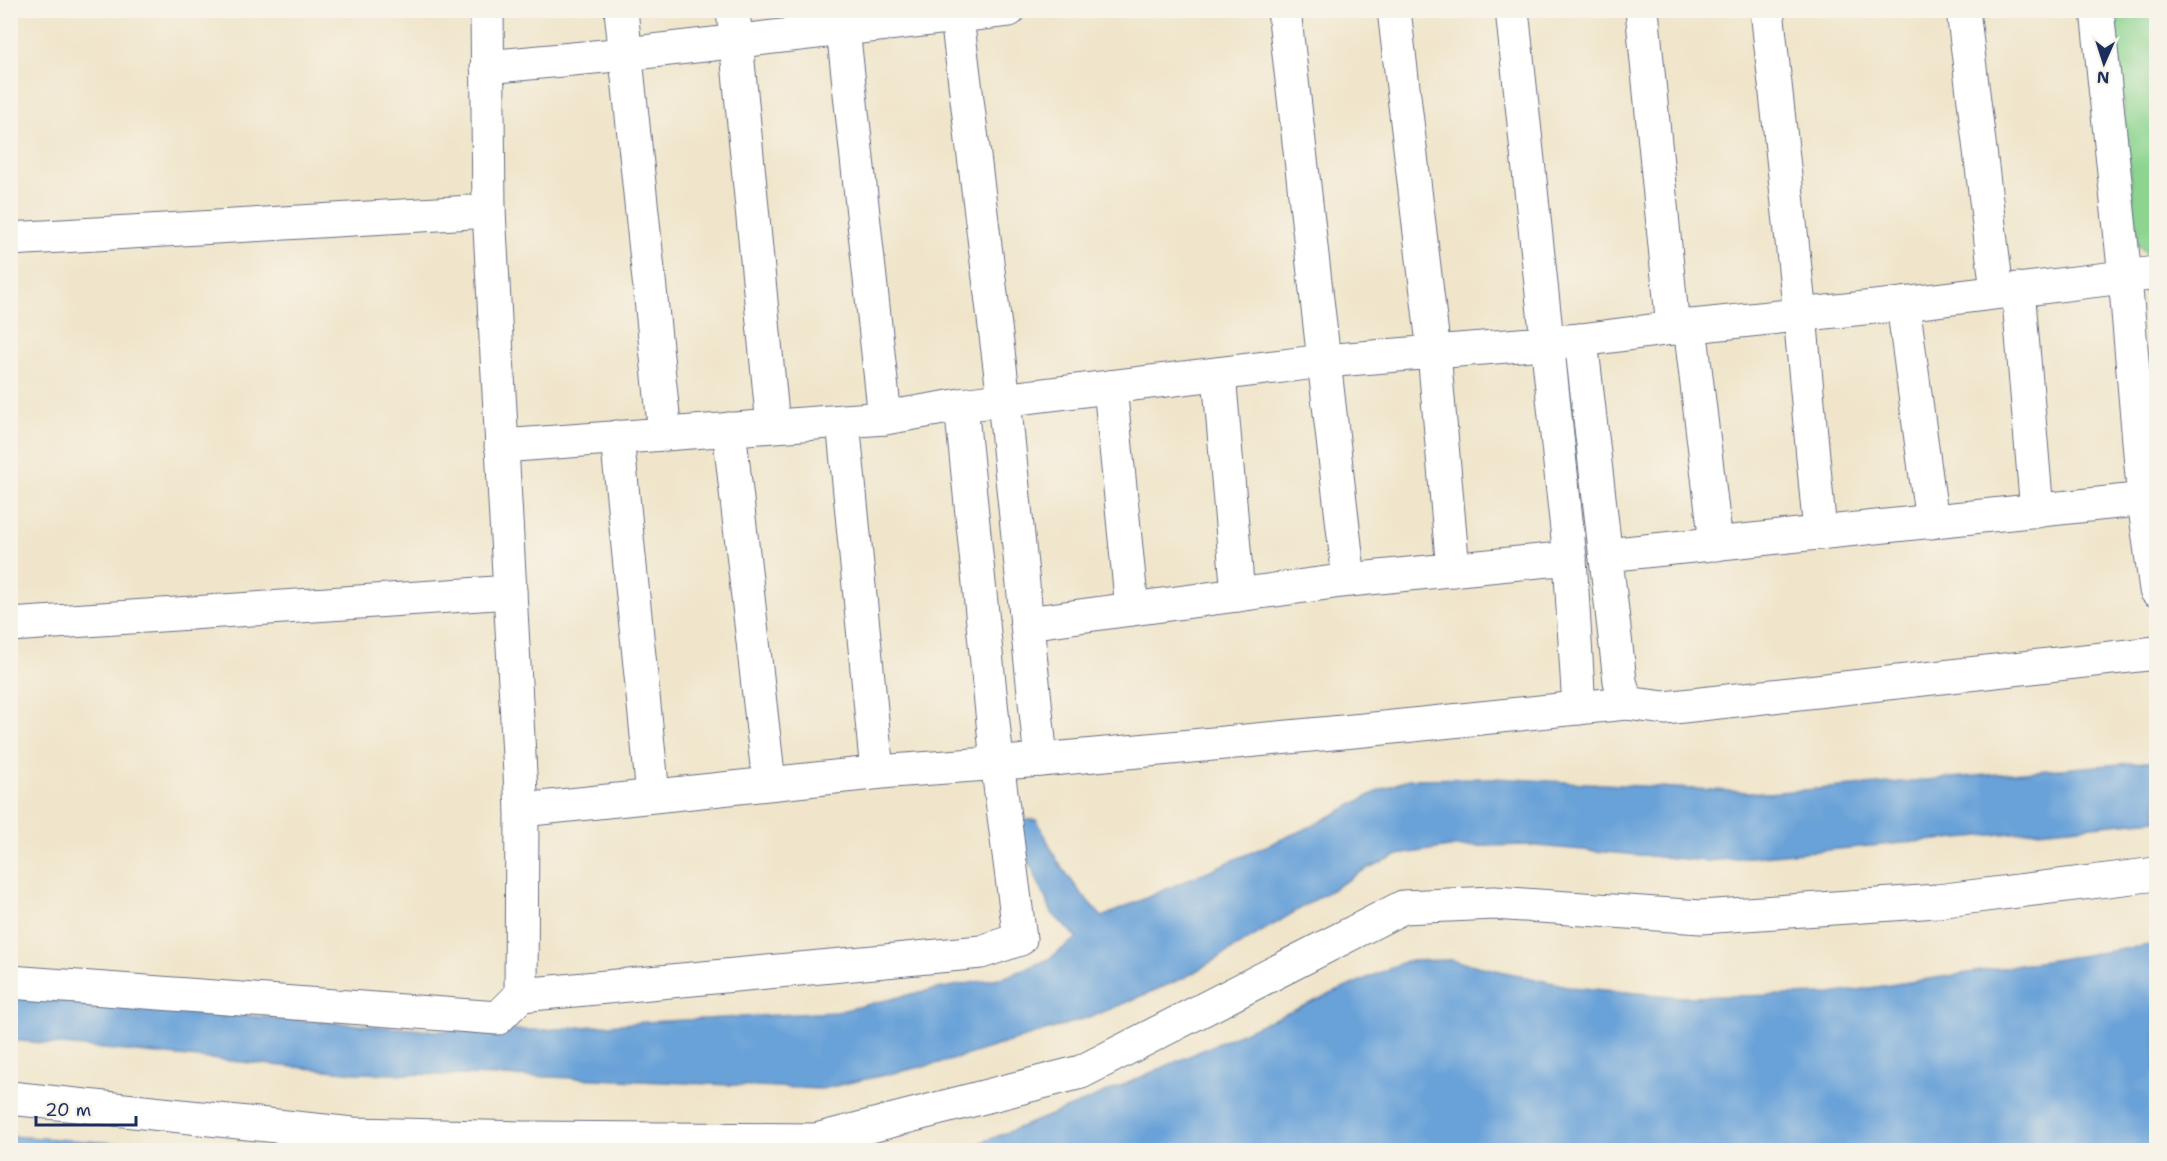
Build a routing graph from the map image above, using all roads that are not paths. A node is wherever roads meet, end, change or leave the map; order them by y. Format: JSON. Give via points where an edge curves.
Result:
{"nodes":[{"id":1,"x":487,"y":10,"type":"edge"},
{"id":2,"x":621,"y":10,"type":"edge"},
{"id":3,"x":1009,"y":10,"type":"edge"},
{"id":4,"x":1284,"y":10,"type":"edge"},
{"id":5,"x":1394,"y":10,"type":"edge"},
{"id":6,"x":1512,"y":10,"type":"edge"},
{"id":7,"x":1642,"y":10,"type":"edge"},
{"id":8,"x":1767,"y":10,"type":"edge"},
{"id":9,"x":1963,"y":10,"type":"edge"},
{"id":10,"x":2097,"y":10,"type":"edge"},
{"id":11,"x":957,"y":14,"type":"edge"},
{"id":12,"x":842,"y":20,"type":"edge"},
{"id":13,"x":735,"y":26,"type":"edge"},
{"id":14,"x":626,"y":54,"type":"junction"},
{"id":15,"x":487,"y":67,"type":"junction"},
{"id":16,"x":489,"y":212,"type":"junction"},
{"id":17,"x":10,"y":238,"type":"edge"},
{"id":18,"x":2141,"y":275,"type":"edge"},
{"id":19,"x":2008,"y":290,"type":"junction"},
{"id":20,"x":1903,"y":304,"type":"junction"},
{"id":21,"x":1800,"y":315,"type":"junction"},
{"id":22,"x":1682,"y":327,"type":"junction"},
{"id":23,"x":1581,"y":340,"type":"junction"},
{"id":24,"x":1547,"y":343,"type":"junction"},
{"id":25,"x":1434,"y":352,"type":"junction"},
{"id":26,"x":1324,"y":361,"type":"junction"},
{"id":27,"x":1219,"y":374,"type":"junction"},
{"id":28,"x":1110,"y":387,"type":"junction"},
{"id":29,"x":1004,"y":400,"type":"junction"},
{"id":30,"x":961,"y":405,"type":"junction"},
{"id":31,"x":885,"y":418,"type":"junction"},
{"id":32,"x":843,"y":421,"type":"junction"},
{"id":33,"x":773,"y":426,"type":"junction"},
{"id":34,"x":729,"y":429,"type":"junction"},
{"id":35,"x":665,"y":434,"type":"junction"},
{"id":36,"x":617,"y":437,"type":"junction"},
{"id":37,"x":501,"y":446,"type":"junction"},
{"id":38,"x":2150,"y":499,"type":"edge"},
{"id":39,"x":2037,"y":511,"type":"junction"},
{"id":40,"x":1932,"y":522,"type":"junction"},
{"id":41,"x":1820,"y":533,"type":"junction"},
{"id":42,"x":1716,"y":544,"type":"junction"},
{"id":43,"x":1606,"y":555,"type":"junction"},
{"id":44,"x":1570,"y":558,"type":"junction"},
{"id":45,"x":1453,"y":570,"type":"junction"},
{"id":46,"x":1350,"y":580,"type":"junction"},
{"id":47,"x":2157,"y":590,"type":"edge"},
{"id":48,"x":510,"y":592,"type":"junction"},
{"id":49,"x":1238,"y":595,"type":"junction"},
{"id":50,"x":1132,"y":609,"type":"junction"},
{"id":51,"x":1027,"y":623,"type":"junction"},
{"id":52,"x":10,"y":625,"type":"edge"},
{"id":53,"x":2157,"y":653,"type":"edge"},
{"id":54,"x":1626,"y":703,"type":"junction"},
{"id":55,"x":1579,"y":708,"type":"junction"},
{"id":56,"x":1041,"y":760,"type":"junction"},
{"id":57,"x":997,"y":762,"type":"junction"},
{"id":58,"x":877,"y":772,"type":"junction"},
{"id":59,"x":770,"y":783,"type":"junction"},
{"id":60,"x":652,"y":795,"type":"junction"},
{"id":61,"x":522,"y":810,"type":"junction"},
{"id":62,"x":2157,"y":874,"type":"edge"},
{"id":63,"x":10,"y":982,"type":"edge"},
{"id":64,"x":521,"y":995,"type":"junction"},
{"id":65,"x":10,"y":1098,"type":"edge"}],
"edges":[{"from":1,"to":15,"type":"street"},
{"from":2,"to":14,"type":"street"},
{"from":3,"to":11,"type":"street"},
{"from":4,"to":26,"type":"street"},
{"from":5,"to":25,"type":"street"},
{"from":6,"to":24,"type":"street"},
{"from":7,"to":22,"type":"street"},
{"from":8,"to":21,"type":"street"},
{"from":9,"to":19,"type":"street"},
{"from":10,"to":18,"type":"street"},
{"from":11,"to":12,"type":"street"},
{"from":11,"to":29,"type":"street"},
{"from":12,"to":13,"type":"street"},
{"from":12,"to":31,"type":"street"},
{"from":13,"to":14,"type":"street"},
{"from":13,"to":33,"type":"street"},
{"from":14,"to":15,"type":"street"},
{"from":14,"to":35,"type":"street"},
{"from":15,"to":16,"type":"street"},
{"from":16,"to":17,"type":"street"},
{"from":16,"to":37,"type":"street"},
{"from":18,"to":19,"type":"street"},
{"from":18,"to":38,"type":"street"},
{"from":19,"to":20,"type":"street"},
{"from":19,"to":39,"type":"street"},
{"from":20,"to":21,"type":"street"},
{"from":20,"to":40,"type":"street"},
{"from":21,"to":22,"type":"street"},
{"from":21,"to":41,"type":"street"},
{"from":22,"to":23,"type":"street"},
{"from":22,"to":42,"type":"street"},
{"from":23,"to":24,"type":"street"},
{"from":23,"to":43,"type":"street"},
{"from":24,"to":25,"type":"street"},
{"from":24,"to":44,"type":"street"},
{"from":25,"to":26,"type":"street"},
{"from":25,"to":45,"type":"street"},
{"from":26,"to":27,"type":"street"},
{"from":26,"to":46,"type":"street"},
{"from":27,"to":28,"type":"street"},
{"from":27,"to":49,"type":"street"},
{"from":28,"to":29,"type":"street"},
{"from":28,"to":50,"type":"street"},
{"from":29,"to":30,"type":"street"},
{"from":29,"to":51,"type":"street"},
{"from":30,"to":31,"type":"street"},
{"from":30,"to":57,"type":"street"},
{"from":31,"to":32,"type":"street"},
{"from":32,"to":33,"type":"street"},
{"from":32,"to":58,"type":"street"},
{"from":33,"to":34,"type":"street"},
{"from":34,"to":35,"type":"street"},
{"from":34,"to":59,"type":"street"},
{"from":35,"to":36,"type":"street"},
{"from":36,"to":37,"type":"street"},
{"from":36,"to":60,"type":"street"},
{"from":37,"to":48,"type":"street"},
{"from":38,"to":39,"type":"street"},
{"from":38,"to":47,"type":"street"},
{"from":39,"to":40,"type":"street"},
{"from":40,"to":41,"type":"street"},
{"from":41,"to":42,"type":"street"},
{"from":42,"to":43,"type":"street"},
{"from":43,"to":54,"type":"street"},
{"from":44,"to":45,"type":"street"},
{"from":44,"to":55,"type":"street"},
{"from":45,"to":46,"type":"street"},
{"from":46,"to":49,"type":"street"},
{"from":48,"to":52,"type":"street"},
{"from":48,"to":61,"type":"street"},
{"from":49,"to":50,"type":"street"},
{"from":50,"to":51,"type":"street"},
{"from":51,"to":56,"type":"street"},
{"from":53,"to":54,"type":"street","via":[[1665,708]]},
{"from":54,"to":55,"type":"street"},
{"from":55,"to":56,"type":"street"},
{"from":56,"to":57,"type":"street"},
{"from":57,"to":58,"type":"street"},
{"from":57,"to":64,"type":"street","via":[[1020,939],[981,952]]},
{"from":58,"to":59,"type":"street"},
{"from":59,"to":60,"type":"street"},
{"from":60,"to":61,"type":"street"},
{"from":61,"to":64,"type":"street"},
{"from":62,"to":65,"type":"street","via":[[1937,901],[1701,916],[1494,903],[1403,907],[1081,1072],[816,1140],[353,1134]]},
{"from":63,"to":64,"type":"street","via":[[498,1018]]}]}
